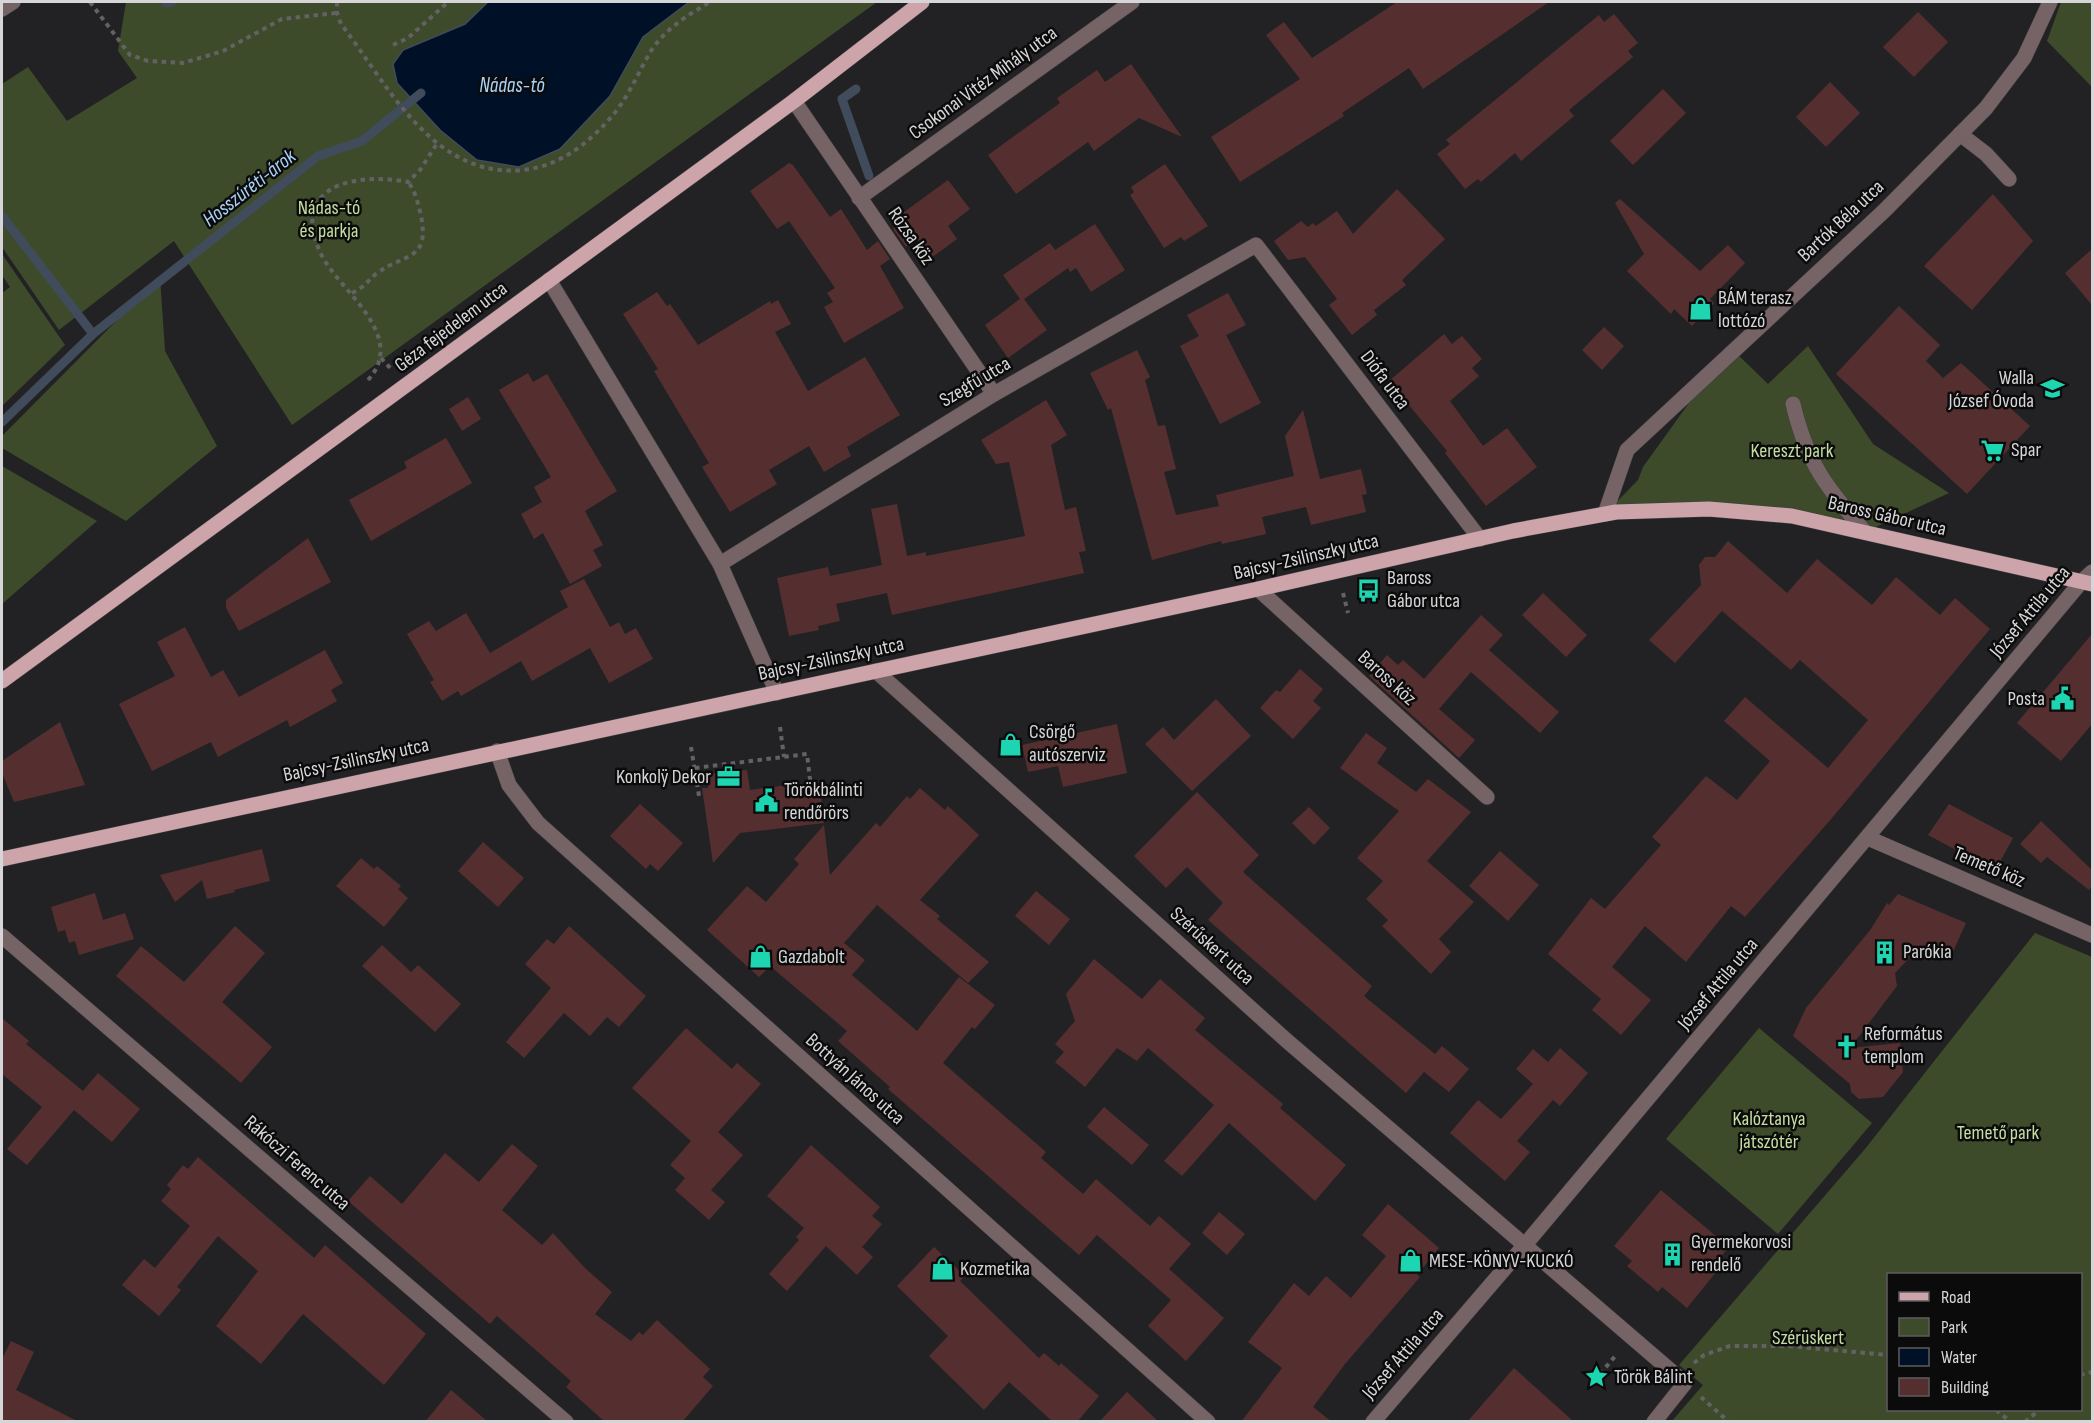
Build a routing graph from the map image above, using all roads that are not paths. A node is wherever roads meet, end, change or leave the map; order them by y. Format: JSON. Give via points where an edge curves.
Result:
{"nodes":[{"id":1,"x":13,"y":2,"type":"edge"},
{"id":2,"x":922,"y":2,"type":"edge"},
{"id":3,"x":1132,"y":2,"type":"edge"},
{"id":4,"x":2050,"y":2,"type":"edge"},
{"id":5,"x":2,"y":9,"type":"edge"},
{"id":6,"x":794,"y":101,"type":"junction"},
{"id":7,"x":1960,"y":134,"type":"junction"},
{"id":8,"x":2009,"y":179,"type":"dead end"},
{"id":9,"x":859,"y":198,"type":"junction"},
{"id":10,"x":1256,"y":245,"type":"joint"},
{"id":11,"x":549,"y":280,"type":"junction"},
{"id":12,"x":994,"y":394,"type":"junction"},
{"id":13,"x":1793,"y":404,"type":"dead end"},
{"id":14,"x":1671,"y":508,"type":"joint"},
{"id":15,"x":1605,"y":514,"type":"junction"},
{"id":16,"x":1865,"y":532,"type":"junction"},
{"id":17,"x":1480,"y":539,"type":"junction"},
{"id":18,"x":720,"y":564,"type":"junction"},
{"id":19,"x":2089,"y":579,"type":"edge"},
{"id":20,"x":1258,"y":589,"type":"junction"},
{"id":21,"x":876,"y":671,"type":"junction"},
{"id":22,"x":2,"y":681,"type":"edge"},
{"id":23,"x":777,"y":693,"type":"junction"},
{"id":24,"x":496,"y":751,"type":"junction"},
{"id":25,"x":1487,"y":797,"type":"dead end"},
{"id":26,"x":1868,"y":838,"type":"junction"},
{"id":27,"x":2,"y":860,"type":"edge"},
{"id":28,"x":2092,"y":935,"type":"edge"},
{"id":29,"x":2,"y":936,"type":"edge"},
{"id":30,"x":1524,"y":1246,"type":"junction"},
{"id":31,"x":566,"y":1422,"type":"edge"},
{"id":32,"x":1208,"y":1422,"type":"edge"},
{"id":33,"x":1373,"y":1422,"type":"edge"},
{"id":34,"x":1654,"y":1422,"type":"edge"}],
"edges":[{"from":1,"to":5,"type":"street"},
{"from":2,"to":6,"type":"main road","name":"Géza fejedelem utca"},
{"from":3,"to":9,"type":"street","name":"Csokonai Vitéz Mihály utca"},
{"from":4,"to":7,"type":"street","name":"Bartók Béla utca","via":[[2024,58],[1986,108]]},
{"from":6,"to":9,"type":"street","name":"Rózsa köz"},
{"from":6,"to":11,"type":"main road","name":"Géza fejedelem utca"},
{"from":7,"to":8,"type":"street"},
{"from":7,"to":15,"type":"street","name":"Bartók Béla utca","via":[[1884,211],[1627,450]]},
{"from":9,"to":12,"type":"street","name":"Rózsa köz"},
{"from":10,"to":12,"type":"street","name":"Szegfű utca"},
{"from":10,"to":17,"type":"street","name":"Diófa utca"},
{"from":11,"to":18,"type":"street"},
{"from":11,"to":22,"type":"main road","name":"Géza fejedelem utca"},
{"from":12,"to":18,"type":"street","name":"Szegfű utca"},
{"from":13,"to":16,"type":"street","via":[[1801,435],[1824,484]]},
{"from":14,"to":15,"type":"main road","name":"Bajcsy-Zsilinszky utca"},
{"from":14,"to":16,"type":"main road","name":"Baross Gábor utca","via":[[1792,516]]},
{"from":15,"to":17,"type":"main road","name":"Bajcsy-Zsilinszky utca"},
{"from":16,"to":19,"type":"main road","name":"Baross Gábor utca"},
{"from":17,"to":20,"type":"main road","name":"Bajcsy-Zsilinszky utca"},
{"from":18,"to":23,"type":"street"},
{"from":19,"to":26,"type":"street","name":"József Attila utca"},
{"from":20,"to":21,"type":"main road","name":"Bajcsy-Zsilinszky utca"},
{"from":20,"to":25,"type":"street","name":"Baross köz"},
{"from":21,"to":23,"type":"main road","name":"Bajcsy-Zsilinszky utca"},
{"from":21,"to":30,"type":"street","name":"Szérűskert utca","via":[[1277,1032]]},
{"from":23,"to":24,"type":"main road","name":"Bajcsy-Zsilinszky utca"},
{"from":24,"to":27,"type":"main road","name":"Bajcsy-Zsilinszky utca"},
{"from":24,"to":32,"type":"street","name":"Bottyán János utca","via":[[509,785],[538,824]]},
{"from":26,"to":28,"type":"street","name":"Temető köz"},
{"from":26,"to":30,"type":"street","name":"József Attila utca"},
{"from":29,"to":31,"type":"street","name":"Rákóczi Ferenc utca"},
{"from":30,"to":33,"type":"street","name":"József Attila utca"},
{"from":30,"to":34,"type":"street","name":"Szérűskert utca","via":[[1680,1379]]}]}
